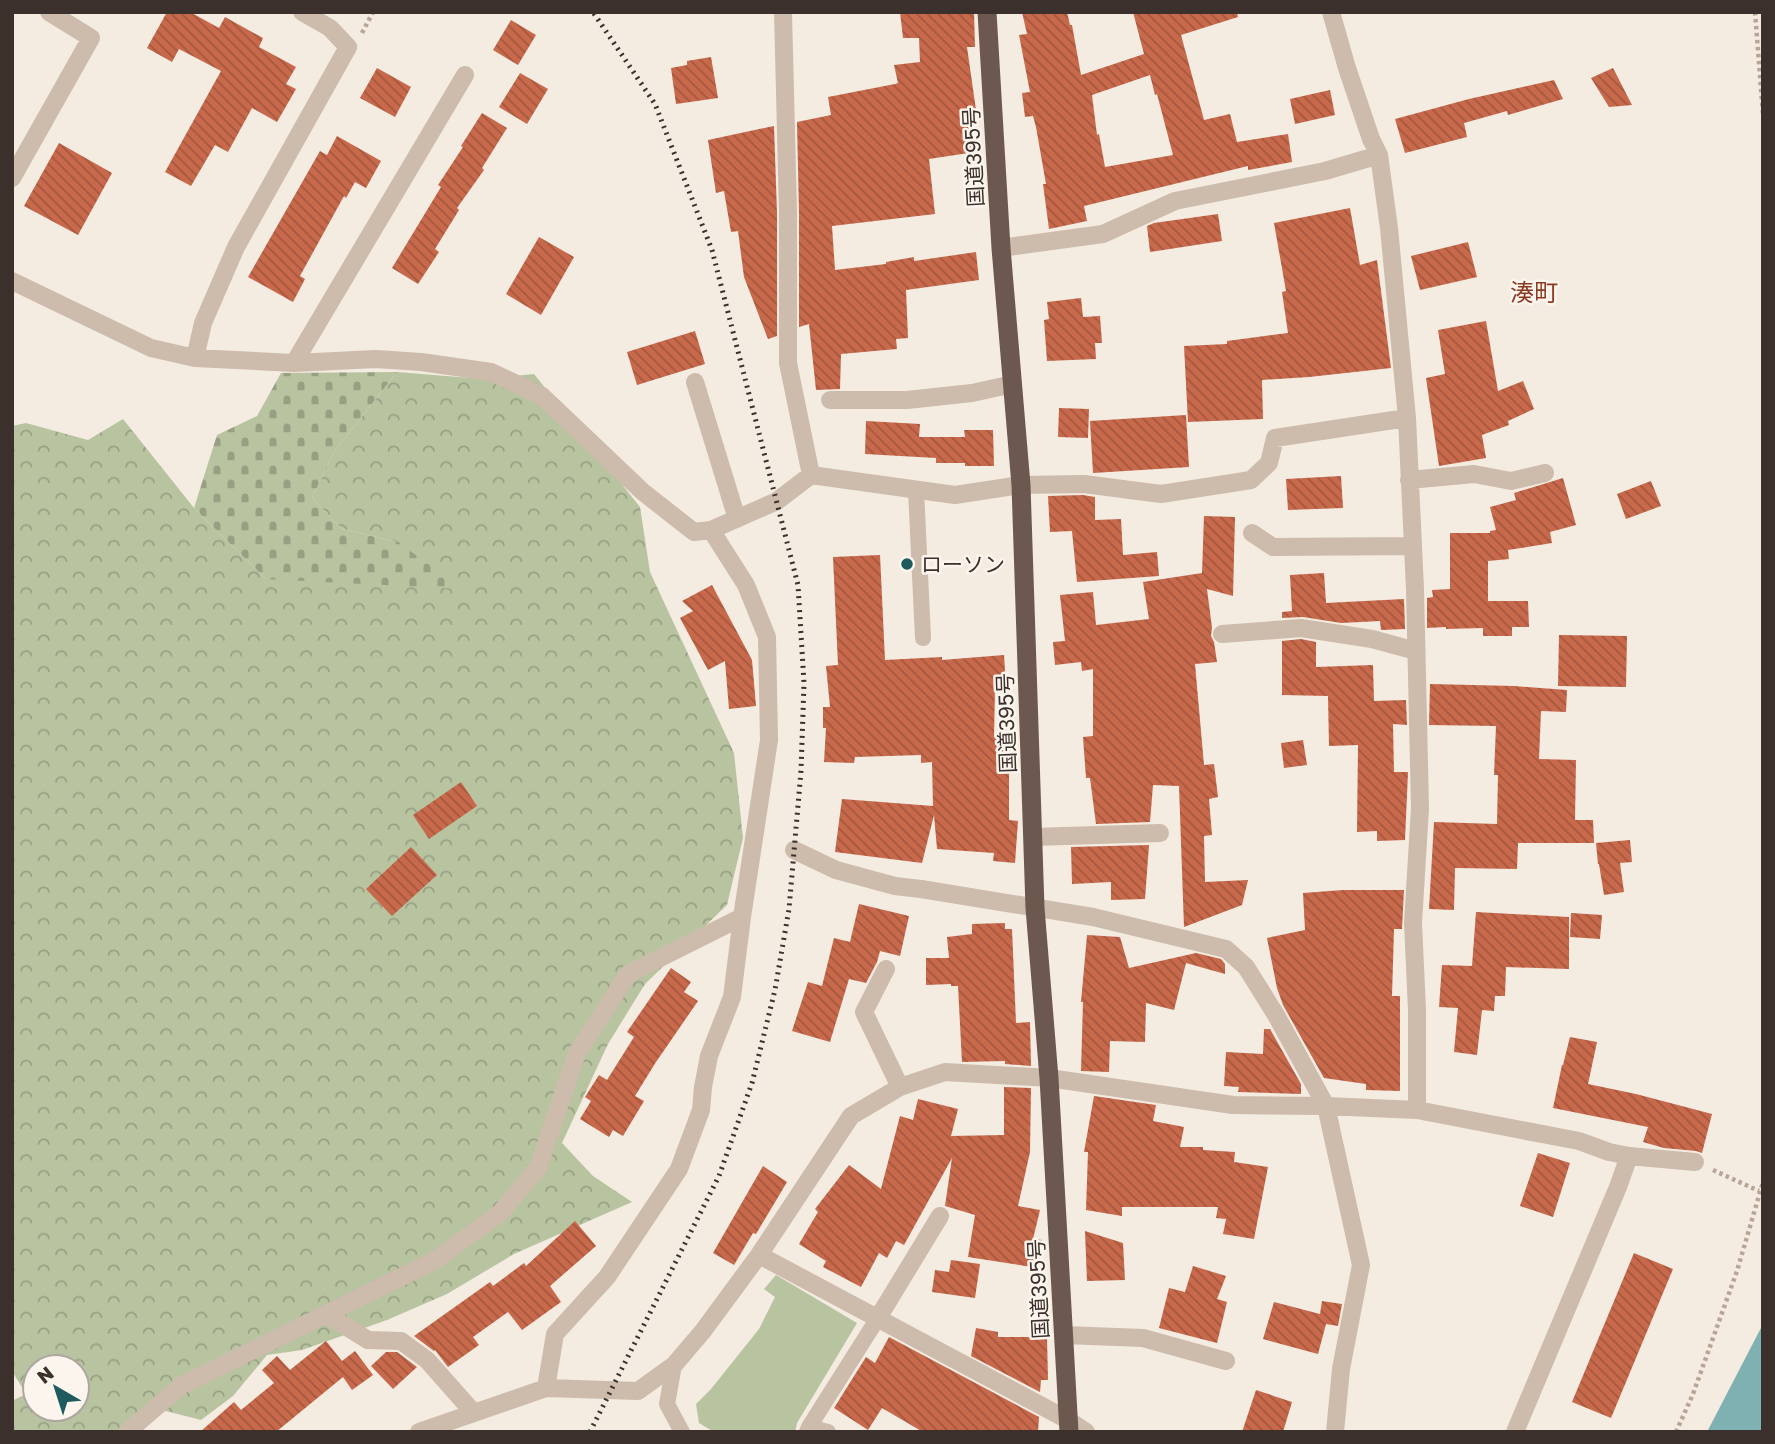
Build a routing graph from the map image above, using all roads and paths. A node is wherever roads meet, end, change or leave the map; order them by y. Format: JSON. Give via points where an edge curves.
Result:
{"nodes":[{"id":1,"x":49,"y":12,"type":"edge"},
{"id":2,"x":302,"y":12,"type":"edge"},
{"id":3,"x":784,"y":12,"type":"edge"},
{"id":4,"x":987,"y":12,"type":"edge"},
{"id":5,"x":1331,"y":12,"type":"edge"},
{"id":6,"x":1755,"y":12,"type":"edge"},
{"id":7,"x":465,"y":75,"type":"dead end"},
{"id":8,"x":1763,"y":114,"type":"edge"},
{"id":9,"x":1379,"y":155,"type":"junction"},
{"id":10,"x":12,"y":178,"type":"edge"},
{"id":11,"x":1001,"y":248,"type":"junction"},
{"id":12,"x":12,"y":281,"type":"edge"},
{"id":13,"x":195,"y":358,"type":"junction"},
{"id":14,"x":294,"y":363,"type":"junction"},
{"id":15,"x":695,"y":382,"type":"dead end"},
{"id":16,"x":1013,"y":384,"type":"junction"},
{"id":17,"x":830,"y":400,"type":"dead end"},
{"id":18,"x":1406,"y":418,"type":"junction"},
{"id":19,"x":1545,"y":473,"type":"dead end"},
{"id":20,"x":811,"y":475,"type":"junction"},
{"id":21,"x":1409,"y":480,"type":"junction"},
{"id":22,"x":1021,"y":485,"type":"junction"},
{"id":23,"x":916,"y":489,"type":"junction"},
{"id":24,"x":737,"y":519,"type":"junction"},
{"id":25,"x":711,"y":530,"type":"junction"},
{"id":26,"x":1252,"y":534,"type":"dead end"},
{"id":27,"x":1412,"y":546,"type":"junction"},
{"id":28,"x":1222,"y":634,"type":"dead end"},
{"id":29,"x":923,"y":638,"type":"dead end"},
{"id":30,"x":1416,"y":650,"type":"junction"},
{"id":31,"x":1160,"y":833,"type":"dead end"},
{"id":32,"x":1033,"y":837,"type":"junction"},
{"id":33,"x":794,"y":850,"type":"dead end"},
{"id":34,"x":1035,"y":908,"type":"junction"},
{"id":35,"x":742,"y":917,"type":"junction"},
{"id":36,"x":886,"y":969,"type":"dead end"},
{"id":37,"x":1049,"y":1077,"type":"junction"},
{"id":38,"x":900,"y":1087,"type":"junction"},
{"id":39,"x":1326,"y":1106,"type":"junction"},
{"id":40,"x":1417,"y":1110,"type":"junction"},
{"id":41,"x":1629,"y":1156,"type":"junction"},
{"id":42,"x":1695,"y":1162,"type":"joint"},
{"id":43,"x":1763,"y":1182,"type":"edge"},
{"id":44,"x":1759,"y":1191,"type":"junction"},
{"id":45,"x":940,"y":1216,"type":"dead end"},
{"id":46,"x":759,"y":1255,"type":"junction"},
{"id":47,"x":326,"y":1314,"type":"junction"},
{"id":48,"x":878,"y":1318,"type":"junction"},
{"id":49,"x":1064,"y":1335,"type":"junction"},
{"id":50,"x":1226,"y":1361,"type":"dead end"},
{"id":51,"x":674,"y":1365,"type":"junction"},
{"id":52,"x":546,"y":1388,"type":"junction"},
{"id":53,"x":474,"y":1412,"type":"junction"},
{"id":54,"x":1069,"y":1426,"type":"edge"},
{"id":55,"x":808,"y":1429,"type":"edge"},
{"id":56,"x":127,"y":1432,"type":"edge"},
{"id":57,"x":418,"y":1432,"type":"edge"},
{"id":58,"x":682,"y":1432,"type":"edge"},
{"id":59,"x":828,"y":1432,"type":"edge"},
{"id":60,"x":1086,"y":1432,"type":"edge"},
{"id":61,"x":1335,"y":1432,"type":"edge"},
{"id":62,"x":1515,"y":1432,"type":"edge"},
{"id":63,"x":1676,"y":1432,"type":"edge"}],
"edges":[{"from":1,"to":10,"type":"street","via":[[91,37]]},
{"from":2,"to":13,"type":"street","via":[[330,28],[348,47],[236,247],[203,323]]},
{"from":3,"to":20,"type":"street","via":[[788,363]]},
{"from":4,"to":11,"type":"highway","name":"国道395号"},
{"from":5,"to":9,"type":"street"},
{"from":6,"to":8,"type":"path"},
{"from":7,"to":14,"type":"street"},
{"from":9,"to":11,"type":"street","via":[[1325,171],[1175,201],[1103,234]]},
{"from":9,"to":18,"type":"street"},
{"from":11,"to":16,"type":"highway","name":"国道395号"},
{"from":12,"to":13,"type":"street","via":[[151,348]]},
{"from":13,"to":14,"type":"street"},
{"from":14,"to":25,"type":"street","via":[[376,359],[491,372],[542,396],[643,492],[694,532]]},
{"from":15,"to":24,"type":"street"},
{"from":16,"to":17,"type":"street","via":[[907,400]]},
{"from":16,"to":22,"type":"highway","name":"国道395号"},
{"from":18,"to":21,"type":"street"},
{"from":18,"to":22,"type":"street","via":[[1276,438],[1269,463],[1251,480],[1161,494],[1084,484]]},
{"from":19,"to":21,"type":"street","via":[[1511,481],[1474,474]]},
{"from":20,"to":23,"type":"street"},
{"from":20,"to":24,"type":"street","via":[[777,500]]},
{"from":21,"to":27,"type":"street"},
{"from":22,"to":23,"type":"street","via":[[955,495]]},
{"from":22,"to":32,"type":"highway","name":"国道395号"},
{"from":23,"to":29,"type":"lane"},
{"from":24,"to":25,"type":"street"},
{"from":25,"to":35,"type":"street","via":[[746,585],[767,637],[769,740]]},
{"from":26,"to":27,"type":"street","via":[[1273,547]]},
{"from":27,"to":30,"type":"street"},
{"from":28,"to":30,"type":"street","via":[[1301,628]]},
{"from":30,"to":40,"type":"street","via":[[1420,808],[1413,923]]},
{"from":31,"to":32,"type":"street"},
{"from":32,"to":34,"type":"highway","name":"国道395号"},
{"from":33,"to":34,"type":"street","via":[[836,870],[895,886]]},
{"from":34,"to":37,"type":"highway","name":"国道395号"},
{"from":34,"to":39,"type":"street","via":[[1226,949],[1252,976]]},
{"from":35,"to":47,"type":"street","via":[[628,974],[577,1053],[538,1168],[500,1213],[433,1261]]},
{"from":35,"to":52,"type":"street","via":[[732,997],[709,1056],[701,1110],[679,1169],[607,1277],[555,1334]]},
{"from":36,"to":38,"type":"street","via":[[864,1012]]},
{"from":37,"to":38,"type":"street","via":[[945,1072]]},
{"from":37,"to":39,"type":"street","via":[[1233,1105]]},
{"from":37,"to":49,"type":"highway","name":"国道395号"},
{"from":38,"to":46,"type":"street","via":[[851,1116]]},
{"from":39,"to":40,"type":"street"},
{"from":39,"to":61,"type":"street","via":[[1361,1265],[1341,1369]]},
{"from":40,"to":41,"type":"street","via":[[1579,1141]]},
{"from":41,"to":42,"type":"street"},
{"from":41,"to":62,"type":"street"},
{"from":42,"to":44,"type":"path"},
{"from":43,"to":44,"type":"path"},
{"from":44,"to":63,"type":"path","via":[[1737,1271]]},
{"from":45,"to":48,"type":"street"},
{"from":46,"to":48,"type":"street"},
{"from":46,"to":51,"type":"street"},
{"from":47,"to":53,"type":"street","via":[[368,1340],[401,1341],[427,1360]]},
{"from":47,"to":56,"type":"street","via":[[182,1385]]},
{"from":48,"to":54,"type":"street"},
{"from":48,"to":55,"type":"lane"},
{"from":49,"to":50,"type":"street","via":[[1143,1338]]},
{"from":49,"to":54,"type":"highway","name":"国道395号"},
{"from":51,"to":52,"type":"street","via":[[638,1391]]},
{"from":51,"to":58,"type":"lane","via":[[667,1404]]},
{"from":52,"to":53,"type":"street"},
{"from":53,"to":57,"type":"street"},
{"from":54,"to":60,"type":"street"},
{"from":55,"to":59,"type":"lane"}]}
